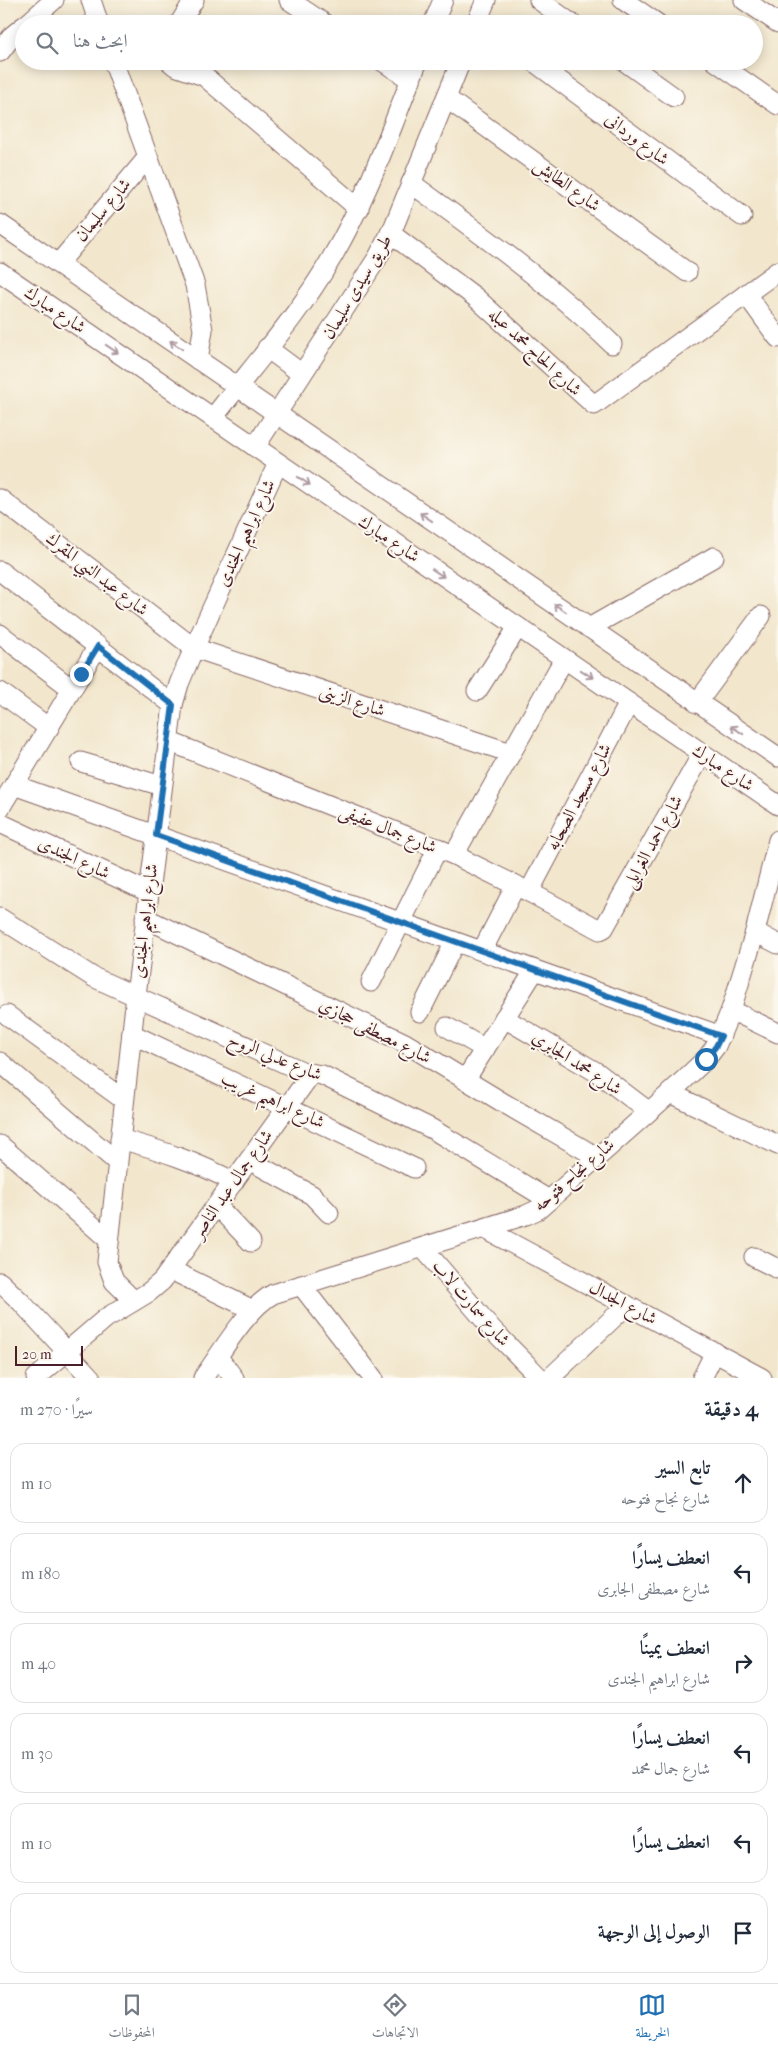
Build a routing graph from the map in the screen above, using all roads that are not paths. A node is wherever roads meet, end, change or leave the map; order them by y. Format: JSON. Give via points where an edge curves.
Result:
{"nodes":[{"id":1,"x":54,"y":0,"type":"edge"},
{"id":2,"x":91,"y":0,"type":"edge"},
{"id":3,"x":194,"y":0,"type":"edge"},
{"id":4,"x":289,"y":0,"type":"edge"},
{"id":5,"x":443,"y":0,"type":"edge"},
{"id":6,"x":486,"y":0,"type":"edge"},
{"id":7,"x":539,"y":0,"type":"edge"},
{"id":8,"x":623,"y":0,"type":"edge"},
{"id":9,"x":744,"y":0,"type":"edge"},
{"id":10,"x":37,"y":15,"type":"edge"},
{"id":11,"x":96,"y":15,"type":"edge"},
{"id":12,"x":185,"y":15,"type":"edge"},
{"id":13,"x":312,"y":15,"type":"edge"},
{"id":14,"x":437,"y":15,"type":"edge"},
{"id":15,"x":481,"y":15,"type":"edge"},
{"id":16,"x":560,"y":15,"type":"edge"},
{"id":17,"x":645,"y":15,"type":"edge"},
{"id":18,"x":778,"y":23,"type":"edge"},
{"id":19,"x":15,"y":33,"type":"edge"},
{"id":20,"x":0,"y":52,"type":"edge"},
{"id":21,"x":116,"y":70,"type":"edge"},
{"id":22,"x":187,"y":70,"type":"edge"},
{"id":23,"x":396,"y":70,"type":"edge"},
{"id":24,"x":415,"y":70,"type":"edge"},
{"id":25,"x":457,"y":70,"type":"edge"},
{"id":26,"x":545,"y":70,"type":"edge"},
{"id":27,"x":636,"y":70,"type":"edge"},
{"id":28,"x":728,"y":70,"type":"edge"},
{"id":29,"x":411,"y":80,"type":"junction"},
{"id":30,"x":674,"y":97,"type":"dead end"},
{"id":31,"x":446,"y":98,"type":"junction"},
{"id":32,"x":778,"y":105,"type":"edge"},
{"id":33,"x":148,"y":157,"type":"junction"},
{"id":34,"x":411,"y":183,"type":"junction"},
{"id":35,"x":359,"y":210,"type":"junction"},
{"id":36,"x":742,"y":216,"type":"dead end"},
{"id":37,"x":0,"y":224,"type":"edge"},
{"id":38,"x":390,"y":233,"type":"junction"},
{"id":39,"x":58,"y":264,"type":"junction"},
{"id":40,"x":778,"y":271,"type":"edge"},
{"id":41,"x":0,"y":272,"type":"edge"},
{"id":42,"x":687,"y":272,"type":"dead end"},
{"id":43,"x":746,"y":294,"type":"junction"},
{"id":44,"x":778,"y":338,"type":"edge"},
{"id":45,"x":612,"y":344,"type":"dead end"},
{"id":46,"x":267,"y":348,"type":"junction"},
{"id":47,"x":198,"y":360,"type":"junction"},
{"id":48,"x":302,"y":374,"type":"junction"},
{"id":49,"x":236,"y":387,"type":"junction"},
{"id":50,"x":276,"y":414,"type":"junction"},
{"id":51,"x":213,"y":418,"type":"junction"},
{"id":52,"x":256,"y":447,"type":"junction"},
{"id":53,"x":278,"y":463,"type":"junction"},
{"id":54,"x":0,"y":499,"type":"edge"},
{"id":55,"x":714,"y":557,"type":"dead end"},
{"id":56,"x":0,"y":571,"type":"edge"},
{"id":57,"x":761,"y":616,"type":"dead end"},
{"id":58,"x":518,"y":627,"type":"junction"},
{"id":59,"x":589,"y":628,"type":"junction"},
{"id":60,"x":0,"y":634,"type":"edge"},
{"id":61,"x":98,"y":646,"type":"junction"},
{"id":62,"x":194,"y":648,"type":"junction"},
{"id":63,"x":564,"y":659,"type":"junction"},
{"id":64,"x":72,"y":689,"type":"junction"},
{"id":65,"x":477,"y":691,"type":"dead end"},
{"id":66,"x":0,"y":692,"type":"edge"},
{"id":67,"x":697,"y":702,"type":"junction"},
{"id":68,"x":629,"y":703,"type":"junction"},
{"id":69,"x":173,"y":705,"type":"junction"},
{"id":70,"x":49,"y":728,"type":"junction"},
{"id":71,"x":168,"y":742,"type":"junction"},
{"id":72,"x":511,"y":753,"type":"junction"},
{"id":73,"x":702,"y":754,"type":"junction"},
{"id":74,"x":778,"y":757,"type":"edge"},
{"id":75,"x":81,"y":762,"type":"dead end"},
{"id":76,"x":162,"y":786,"type":"junction"},
{"id":77,"x":6,"y":793,"type":"edge"},
{"id":78,"x":778,"y":805,"type":"edge"},
{"id":79,"x":0,"y":823,"type":"edge"},
{"id":80,"x":156,"y":835,"type":"junction"},
{"id":81,"x":778,"y":840,"type":"edge"},
{"id":82,"x":446,"y":852,"type":"junction"},
{"id":83,"x":522,"y":888,"type":"junction"},
{"id":84,"x":148,"y":892,"type":"junction"},
{"id":85,"x":0,"y":918,"type":"edge"},
{"id":86,"x":145,"y":918,"type":"junction"},
{"id":87,"x":401,"y":922,"type":"junction"},
{"id":88,"x":602,"y":929,"type":"joint"},
{"id":89,"x":755,"y":932,"type":"junction"},
{"id":90,"x":456,"y":942,"type":"junction"},
{"id":91,"x":778,"y":944,"type":"edge"},
{"id":92,"x":482,"y":951,"type":"junction"},
{"id":93,"x":535,"y":970,"type":"junction"},
{"id":94,"x":371,"y":982,"type":"dead end"},
{"id":95,"x":136,"y":995,"type":"junction"},
{"id":96,"x":731,"y":1010,"type":"junction"},
{"id":97,"x":420,"y":1012,"type":"dead end"},
{"id":98,"x":7,"y":1015,"type":"dead end"},
{"id":99,"x":504,"y":1018,"type":"junction"},
{"id":100,"x":447,"y":1027,"type":"dead end"},
{"id":101,"x":778,"y":1033,"type":"edge"},
{"id":102,"x":132,"y":1034,"type":"junction"},
{"id":103,"x":721,"y":1036,"type":"junction"},
{"id":104,"x":485,"y":1049,"type":"junction"},
{"id":105,"x":0,"y":1062,"type":"edge"},
{"id":106,"x":311,"y":1074,"type":"junction"},
{"id":107,"x":465,"y":1080,"type":"junction"},
{"id":108,"x":670,"y":1092,"type":"junction"},
{"id":109,"x":124,"y":1100,"type":"junction"},
{"id":110,"x":287,"y":1106,"type":"junction"},
{"id":111,"x":648,"y":1111,"type":"junction"},
{"id":112,"x":120,"y":1139,"type":"junction"},
{"id":113,"x":0,"y":1145,"type":"edge"},
{"id":114,"x":778,"y":1145,"type":"edge"},
{"id":115,"x":597,"y":1157,"type":"junction"},
{"id":116,"x":249,"y":1160,"type":"junction"},
{"id":117,"x":117,"y":1162,"type":"junction"},
{"id":118,"x":414,"y":1168,"type":"dead end"},
{"id":119,"x":234,"y":1182,"type":"junction"},
{"id":120,"x":549,"y":1200,"type":"junction"},
{"id":121,"x":217,"y":1206,"type":"junction"},
{"id":122,"x":329,"y":1213,"type":"dead end"},
{"id":123,"x":484,"y":1229,"type":"junction"},
{"id":124,"x":110,"y":1240,"type":"junction"},
{"id":125,"x":251,"y":1242,"type":"dead end"},
{"id":126,"x":423,"y":1248,"type":"junction"},
{"id":127,"x":754,"y":1257,"type":"dead end"},
{"id":128,"x":778,"y":1269,"type":"edge"},
{"id":129,"x":171,"y":1270,"type":"junction"},
{"id":130,"x":0,"y":1282,"type":"edge"},
{"id":131,"x":301,"y":1285,"type":"junction"},
{"id":132,"x":134,"y":1301,"type":"junction"},
{"id":133,"x":628,"y":1306,"type":"junction"},
{"id":134,"x":253,"y":1310,"type":"junction"},
{"id":135,"x":65,"y":1352,"type":"junction"},
{"id":136,"x":715,"y":1352,"type":"junction"},
{"id":137,"x":218,"y":1357,"type":"junction"},
{"id":138,"x":36,"y":1378,"type":"edge"},
{"id":139,"x":92,"y":1378,"type":"edge"},
{"id":140,"x":203,"y":1378,"type":"edge"},
{"id":141,"x":234,"y":1378,"type":"edge"},
{"id":142,"x":373,"y":1378,"type":"edge"},
{"id":143,"x":540,"y":1378,"type":"edge"},
{"id":144,"x":550,"y":1378,"type":"edge"},
{"id":145,"x":702,"y":1378,"type":"edge"},
{"id":146,"x":762,"y":1378,"type":"edge"}],
"edges":[{"from":1,"to":10,"type":"street"},
{"from":2,"to":11,"type":"street"},
{"from":3,"to":12,"type":"street"},
{"from":4,"to":13,"type":"street"},
{"from":5,"to":14,"type":"street"},
{"from":6,"to":15,"type":"street"},
{"from":7,"to":16,"type":"street"},
{"from":8,"to":17,"type":"street"},
{"from":9,"to":18,"type":"street"},
{"from":19,"to":20,"type":"street"},
{"from":21,"to":33,"type":"street"},
{"from":22,"to":35,"type":"street","via":[[204,76]]},
{"from":23,"to":29,"type":"street"},
{"from":24,"to":29,"type":"street","name":"طريق سيدى سليمان"},
{"from":25,"to":31,"type":"street","name":"طريق سيدى سليمان"},
{"from":26,"to":36,"type":"street","name":"شارع وردانى"},
{"from":27,"to":30,"type":"street"},
{"from":28,"to":32,"type":"street"},
{"from":29,"to":35,"type":"street","name":"طريق سيدى سليمان"},
{"from":31,"to":34,"type":"street","name":"طريق سيدى سليمان"},
{"from":31,"to":42,"type":"street","name":"شارع الطايش"},
{"from":33,"to":39,"type":"street","name":"شارع سليمان"},
{"from":33,"to":47,"type":"street","via":[[199,301],[203,330]]},
{"from":34,"to":38,"type":"street","name":"طريق سيدى سليمان"},
{"from":34,"to":45,"type":"street","via":[[512,257],[576,309]]},
{"from":35,"to":46,"type":"street","name":"طريق سيدى سليمان","via":[[315,285]]},
{"from":37,"to":39,"type":"street"},
{"from":38,"to":43,"type":"street","name":"شارع الحاج محمد عبله","via":[[475,297],[594,405]]},
{"from":38,"to":48,"type":"street","name":"طريق سيدى سليمان","via":[[374,264]]},
{"from":47,"to":39,"type":"street","one_way":true},
{"from":40,"to":43,"type":"street","name":"شارع الحاج محمد عبله"},
{"from":41,"to":51,"type":"street","name":"شارع مبارك","one_way":true},
{"from":43,"to":44,"type":"street"},
{"from":46,"to":48,"type":"street"},
{"from":46,"to":49,"type":"street","name":"طريق سيدى سليمان"},
{"from":47,"to":49,"type":"street"},
{"from":48,"to":50,"type":"street","name":"طريق سيدى سليمان"},
{"from":49,"to":50,"type":"street"},
{"from":49,"to":51,"type":"street","name":"طريق سيدى سليمان"},
{"from":50,"to":52,"type":"street","name":"طريق سيدى سليمان"},
{"from":59,"to":50,"type":"street","one_way":true},
{"from":51,"to":52,"type":"street","name":"شارع مبارك"},
{"from":52,"to":53,"type":"street","name":"شارع مبارك"},
{"from":53,"to":58,"type":"street","name":"شارع مبارك","one_way":true},
{"from":53,"to":62,"type":"street","name":"شارع ابراهيم الجندى"},
{"from":54,"to":62,"type":"street","name":"شارع عبد النبي المقرك"},
{"from":55,"to":59,"type":"street"},
{"from":56,"to":61,"type":"street"},
{"from":57,"to":67,"type":"street"},
{"from":58,"to":63,"type":"street","name":"شارع مبارك"},
{"from":58,"to":65,"type":"street"},
{"from":59,"to":67,"type":"street"},
{"from":60,"to":64,"type":"street"},
{"from":61,"to":64,"type":"street"},
{"from":61,"to":69,"type":"street"},
{"from":62,"to":69,"type":"street","name":"شارع ابراهيم الجندى"},
{"from":62,"to":72,"type":"street","name":"شارع الزينى"},
{"from":63,"to":68,"type":"street","name":"شارع مبارك","one_way":true},
{"from":63,"to":72,"type":"street"},
{"from":64,"to":70,"type":"street"},
{"from":66,"to":70,"type":"street"},
{"from":74,"to":67,"type":"street","one_way":true},
{"from":68,"to":73,"type":"street","name":"شارع مبارك"},
{"from":68,"to":83,"type":"street","name":"شارع مسجد الصحابه"},
{"from":69,"to":71,"type":"street","name":"شارع ابراهيم الجندى"},
{"from":70,"to":77,"type":"street"},
{"from":71,"to":76,"type":"street","name":"شارع ابراهيم الجندى"},
{"from":71,"to":82,"type":"street","name":"شارع جمال عفيفى"},
{"from":72,"to":82,"type":"street"},
{"from":73,"to":78,"type":"street","name":"شارع مبارك"},
{"from":73,"to":88,"type":"street","name":"شارع احمد الغرابلى"},
{"from":75,"to":76,"type":"street"},
{"from":76,"to":80,"type":"street","name":"شارع ابراهيم الجندى"},
{"from":77,"to":80,"type":"street"},
{"from":79,"to":84,"type":"street","name":"شارع الجندى"},
{"from":80,"to":84,"type":"street","name":"شارع ابراهيم الجندى"},
{"from":80,"to":87,"type":"street"},
{"from":81,"to":89,"type":"street","name":"شارع نجاح فتوحه"},
{"from":82,"to":83,"type":"street","name":"شارع جمال عفيفى"},
{"from":82,"to":87,"type":"street"},
{"from":83,"to":88,"type":"street","name":"شارع جمال عفيفى"},
{"from":83,"to":92,"type":"street","name":"شارع مسجد الصحابه"},
{"from":84,"to":86,"type":"street","name":"شارع ابراهيم الجندى"},
{"from":85,"to":95,"type":"street","name":"شارع عدلي الروح","via":[[93,978]]},
{"from":86,"to":95,"type":"street","name":"شارع ابراهيم الجندى"},
{"from":86,"to":107,"type":"street","name":"شارع مصطفى حجازي","via":[[405,1043]]},
{"from":87,"to":90,"type":"street"},
{"from":87,"to":94,"type":"street"},
{"from":89,"to":91,"type":"street"},
{"from":89,"to":96,"type":"street","name":"شارع نجاح فتوحه"},
{"from":90,"to":92,"type":"street"},
{"from":90,"to":97,"type":"street"},
{"from":92,"to":93,"type":"street"},
{"from":93,"to":99,"type":"street"},
{"from":93,"to":103,"type":"street"},
{"from":95,"to":102,"type":"street","name":"شارع ابراهيم الجندى"},
{"from":95,"to":106,"type":"street","name":"شارع عدلي الروح"},
{"from":96,"to":101,"type":"street"},
{"from":96,"to":103,"type":"street","name":"شارع نجاح فتوحه"},
{"from":98,"to":109,"type":"street"},
{"from":99,"to":104,"type":"street"},
{"from":99,"to":111,"type":"street","name":"شارع محمد الجابري","via":[[598,1073]]},
{"from":100,"to":104,"type":"street"},
{"from":102,"to":109,"type":"street","name":"شارع ابراهيم الجندى"},
{"from":102,"to":110,"type":"street","name":"شارع ابراهيم غريب"},
{"from":103,"to":108,"type":"street","name":"شارع نجاح فتوحه","via":[[706,1059]]},
{"from":104,"to":107,"type":"street"},
{"from":105,"to":117,"type":"street"},
{"from":106,"to":110,"type":"street","name":"شارع جمال عبد الناصر"},
{"from":106,"to":120,"type":"street","name":"شارع عدلي الروح","via":[[322,1075],[432,1129]]},
{"from":107,"to":115,"type":"street","name":"شارع مصطفى حجازي"},
{"from":108,"to":111,"type":"street","name":"شارع نجاح فتوحه"},
{"from":108,"to":114,"type":"street"},
{"from":109,"to":112,"type":"street","name":"شارع ابراهيم الجندى"},
{"from":110,"to":116,"type":"street","name":"شارع جمال عبد الناصر"},
{"from":110,"to":118,"type":"street","name":"شارع ابراهيم غريب"},
{"from":111,"to":115,"type":"street","name":"شارع نجاح فتوحه"},
{"from":112,"to":117,"type":"street","name":"شارع ابراهيم الجندى"},
{"from":112,"to":119,"type":"street","via":[[205,1166]]},
{"from":113,"to":124,"type":"street"},
{"from":115,"to":120,"type":"street","name":"شارع نجاح فتوحه"},
{"from":116,"to":119,"type":"street","name":"شارع جمال عبد الناصر"},
{"from":116,"to":122,"type":"street","via":[[312,1194]]},
{"from":117,"to":124,"type":"street","name":"شارع ابراهيم الجندى"},
{"from":119,"to":121,"type":"street","name":"شارع جمال عبد الناصر"},
{"from":120,"to":123,"type":"street","name":"شارع نجاح فتوحه","via":[[526,1215]]},
{"from":121,"to":125,"type":"street"},
{"from":121,"to":129,"type":"street","name":"شارع جمال عبد الناصر"},
{"from":123,"to":126,"type":"street","name":"شارع نجاح فتوحه"},
{"from":123,"to":133,"type":"street","name":"شارع الجدال"},
{"from":124,"to":132,"type":"street","name":"شارع ابراهيم الجندى","via":[[107,1262],[111,1277]]},
{"from":126,"to":131,"type":"street","name":"شارع نجاح فتوحه"},
{"from":126,"to":143,"type":"street","name":"شارع سمارت لاب","via":[[492,1329]]},
{"from":127,"to":128,"type":"street"},
{"from":129,"to":132,"type":"street","name":"شارع جمال عبد الناصر","via":[[162,1281]]},
{"from":129,"to":134,"type":"street"},
{"from":130,"to":135,"type":"street"},
{"from":131,"to":134,"type":"street","name":"شارع نجاح فتوحه","via":[[274,1294]]},
{"from":131,"to":142,"type":"street"},
{"from":132,"to":135,"type":"street","name":"شارع جمال عبد الناصر","via":[[106,1318]]},
{"from":133,"to":136,"type":"street","name":"شارع الجدال"},
{"from":133,"to":144,"type":"street"},
{"from":134,"to":137,"type":"street","name":"شارع نجاح فتوحه"},
{"from":135,"to":138,"type":"street","name":"شارع جمال عبد الناصر"},
{"from":135,"to":139,"type":"street"},
{"from":136,"to":145,"type":"street"},
{"from":136,"to":146,"type":"street","name":"شارع الجدال"},
{"from":137,"to":140,"type":"street","name":"شارع نجاح فتوحه"},
{"from":137,"to":141,"type":"street"}]}
